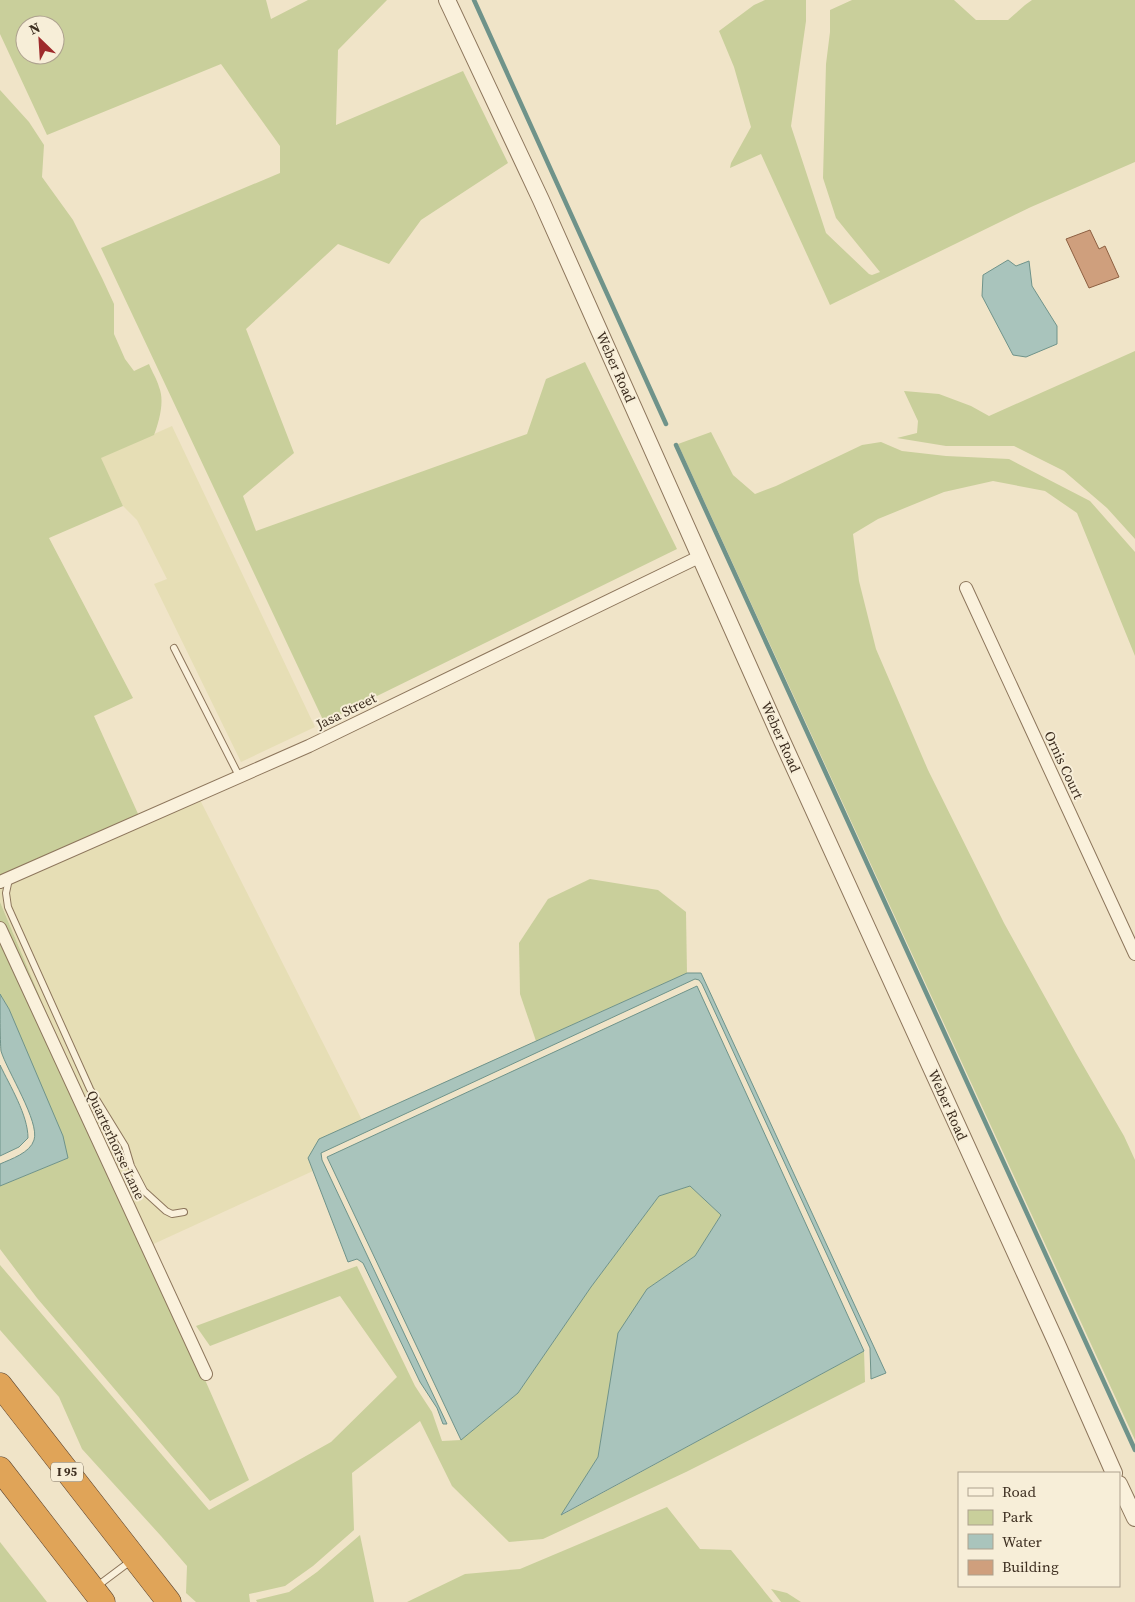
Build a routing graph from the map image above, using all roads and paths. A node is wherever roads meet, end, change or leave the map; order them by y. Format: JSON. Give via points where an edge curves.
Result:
{"nodes":[{"id":1,"x":447,"y":0,"type":"edge"},
{"id":2,"x":701,"y":556,"type":"junction"},
{"id":3,"x":966,"y":588,"type":"dead end"},
{"id":4,"x":174,"y":648,"type":"dead end"},
{"id":5,"x":239,"y":776,"type":"junction"},
{"id":6,"x":5,"y":880,"type":"edge"},
{"id":7,"x":0,"y":928,"type":"edge"},
{"id":8,"x":1135,"y":954,"type":"edge"},
{"id":9,"x":184,"y":1212,"type":"dead end"},
{"id":10,"x":206,"y":1374,"type":"dead end"},
{"id":11,"x":0,"y":1385,"type":"edge"},
{"id":12,"x":0,"y":1470,"type":"edge"},
{"id":13,"x":1114,"y":1472,"type":"edge"},
{"id":14,"x":1120,"y":1486,"type":"edge"},
{"id":15,"x":1135,"y":1518,"type":"edge"},
{"id":16,"x":135,"y":1558,"type":"junction"},
{"id":17,"x":98,"y":1595,"type":"edge"},
{"id":18,"x":169,"y":1602,"type":"edge"}],
"edges":[{"from":1,"to":2,"type":"street","name":"Weber Road"},
{"from":2,"to":5,"type":"street","name":"Jasa Street","via":[[309,746]]},
{"from":2,"to":13,"type":"street","name":"Weber Road"},
{"from":3,"to":8,"type":"street","name":"Ornis Court"},
{"from":4,"to":5,"type":"lane"},
{"from":5,"to":6,"type":"street","name":"Jasa Street"},
{"from":6,"to":9,"type":"lane","via":[[8,907],[27,953],[90,1089],[125,1146],[130,1166],[144,1191],[166,1211],[172,1214]]},
{"from":7,"to":10,"type":"street","name":"Quarterhorse Lane"},
{"from":11,"to":16,"type":"highway","number":"I 95"},
{"from":12,"to":17,"type":"highway"},
{"from":14,"to":15,"type":"street"},
{"from":16,"to":17,"type":"lane"},
{"from":16,"to":18,"type":"highway","number":"I 95"}]}
